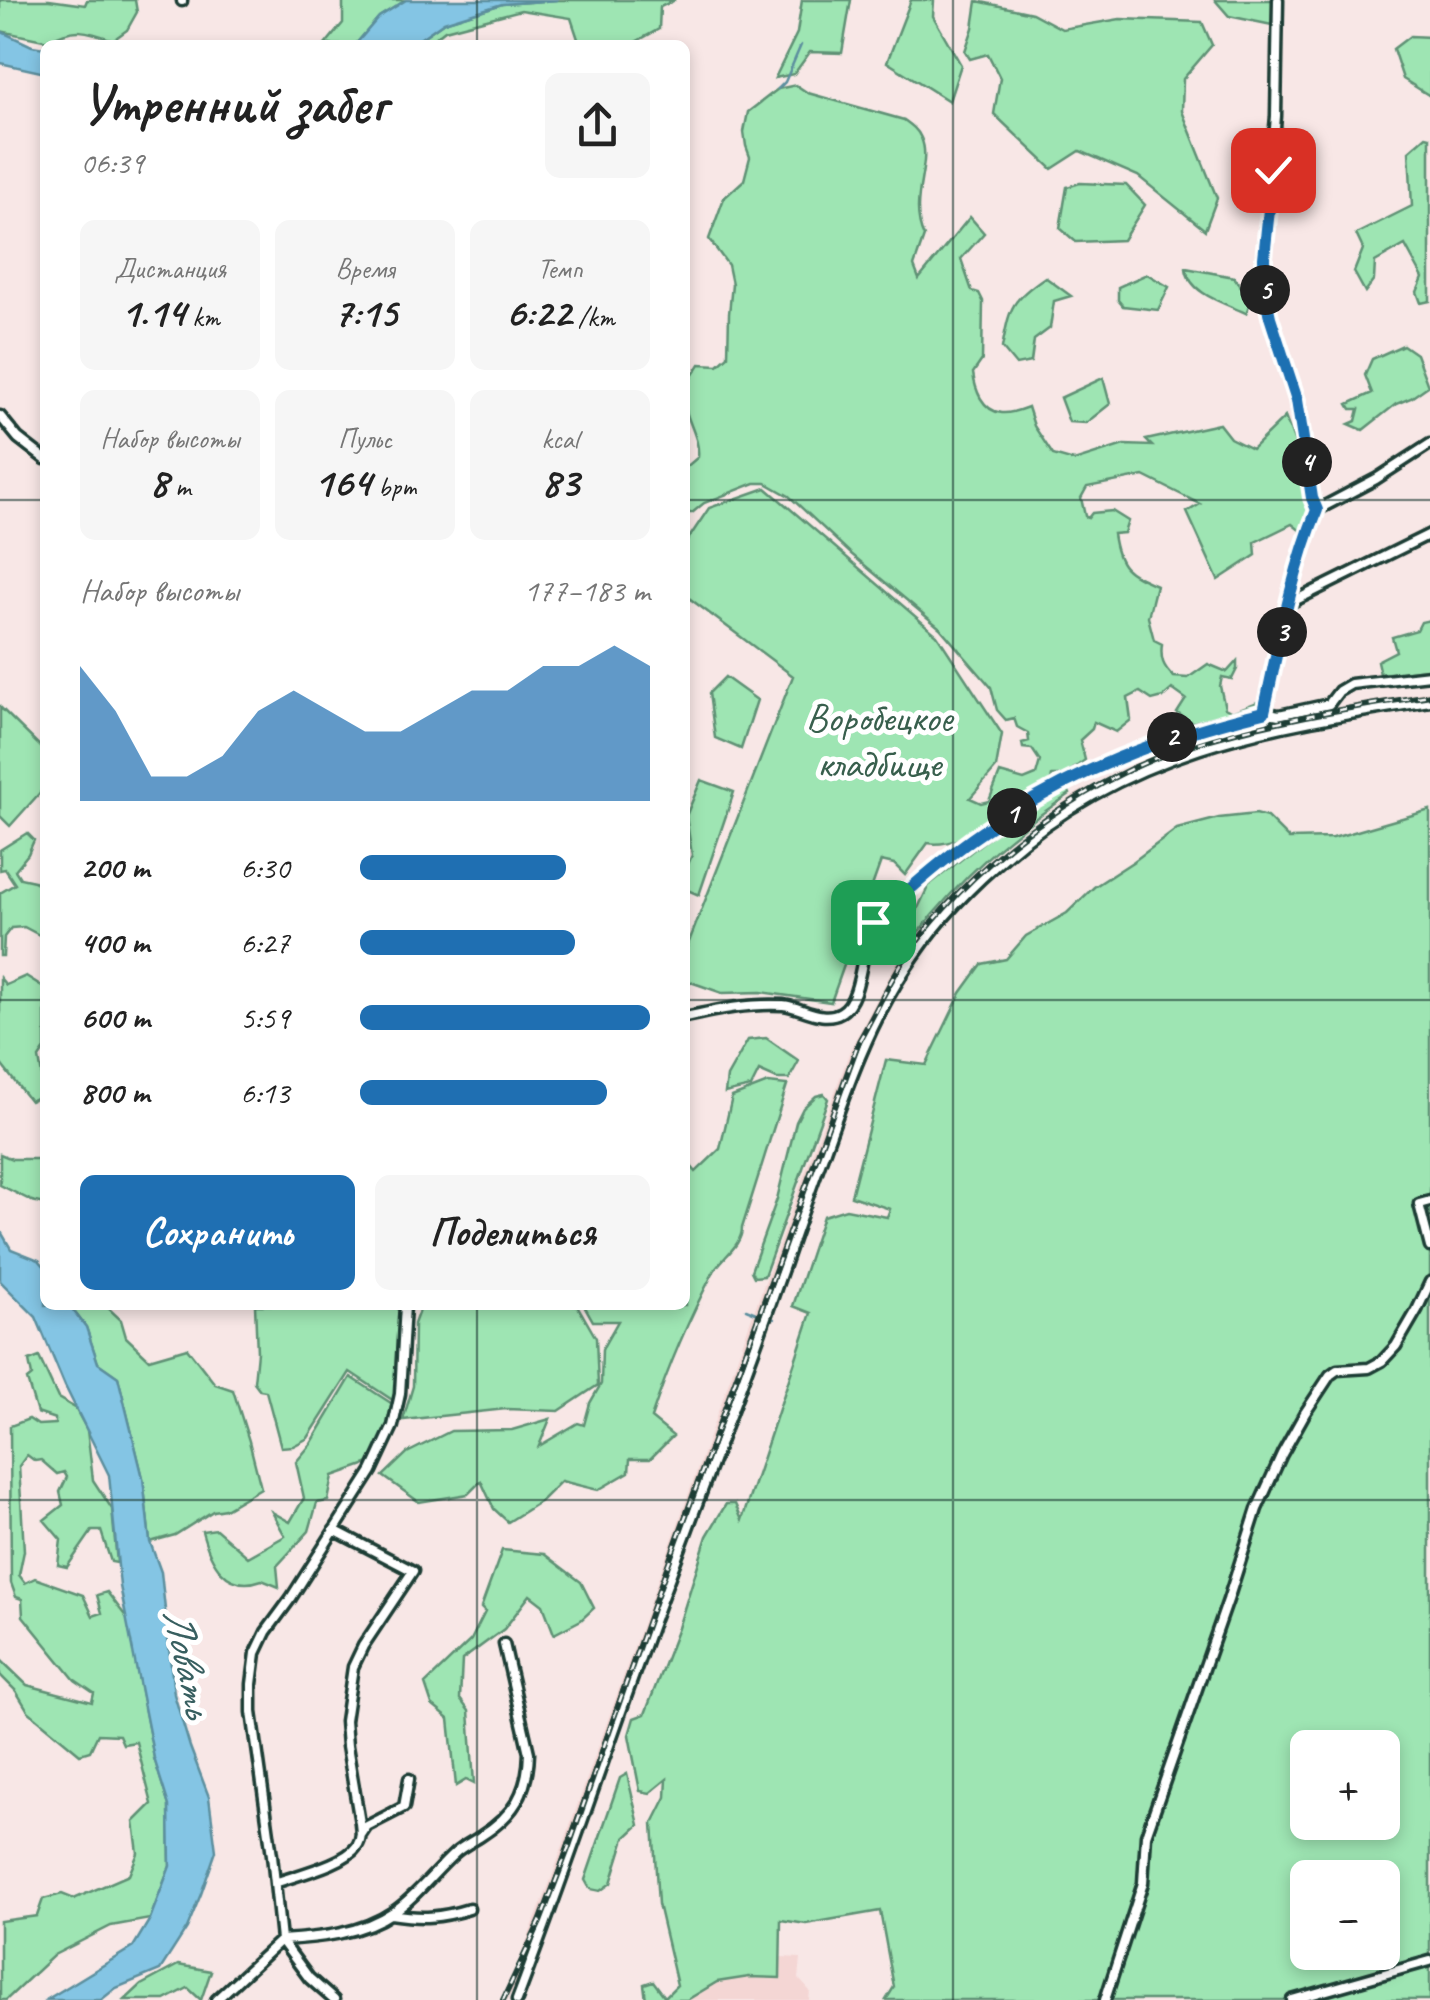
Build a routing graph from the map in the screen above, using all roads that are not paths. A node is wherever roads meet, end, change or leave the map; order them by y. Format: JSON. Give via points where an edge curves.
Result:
{"nodes":[{"id":1,"x":1278,"y":0,"type":"edge"},
{"id":2,"x":0,"y":416,"type":"edge"},
{"id":3,"x":1430,"y":444,"type":"edge"},
{"id":4,"x":40,"y":455,"type":"edge"},
{"id":5,"x":1317,"y":510,"type":"junction"},
{"id":6,"x":1430,"y":534,"type":"edge"},
{"id":7,"x":1288,"y":604,"type":"junction"},
{"id":8,"x":1430,"y":675,"type":"edge"},
{"id":9,"x":1430,"y":701,"type":"edge"},
{"id":10,"x":1264,"y":712,"type":"junction"},
{"id":11,"x":690,"y":1016,"type":"edge"},
{"id":12,"x":1430,"y":1201,"type":"edge"},
{"id":13,"x":1430,"y":1248,"type":"edge"},
{"id":14,"x":1430,"y":1282,"type":"edge"},
{"id":15,"x":405,"y":1310,"type":"edge"},
{"id":16,"x":334,"y":1530,"type":"junction"},
{"id":17,"x":504,"y":1644,"type":"dead end"},
{"id":18,"x":410,"y":1779,"type":"dead end"},
{"id":19,"x":361,"y":1835,"type":"junction"},
{"id":20,"x":275,"y":1882,"type":"junction"},
{"id":21,"x":469,"y":1909,"type":"dead end"},
{"id":22,"x":391,"y":1914,"type":"junction"},
{"id":23,"x":281,"y":1940,"type":"junction"},
{"id":24,"x":1430,"y":1961,"type":"edge"},
{"id":25,"x":328,"y":1998,"type":"edge"},
{"id":26,"x":216,"y":2000,"type":"edge"},
{"id":27,"x":517,"y":2000,"type":"edge"},
{"id":28,"x":1105,"y":2000,"type":"edge"},
{"id":29,"x":1292,"y":2000,"type":"edge"}],
"edges":[{"from":1,"to":5,"type":"street","via":[[1265,294],[1297,400]]},
{"from":2,"to":4,"type":"street"},
{"from":3,"to":5,"type":"street"},
{"from":5,"to":7,"type":"street"},
{"from":6,"to":7,"type":"street"},
{"from":7,"to":10,"type":"street"},
{"from":8,"to":10,"type":"street","via":[[1351,684],[1329,704]]},
{"from":9,"to":27,"type":"street","via":[[1239,736],[1102,789],[994,866],[906,968],[847,1086]]},
{"from":10,"to":11,"type":"street","via":[[1125,754],[984,830],[873,922],[844,1011],[828,1017],[786,1005]]},
{"from":12,"to":13,"type":"street","via":[[1419,1204]]},
{"from":14,"to":28,"type":"street","via":[[1382,1361],[1330,1375],[1257,1508],[1146,1835],[1144,1883]]},
{"from":15,"to":16,"type":"street","via":[[393,1426]]},
{"from":16,"to":19,"type":"street","via":[[413,1571],[353,1667],[346,1746]]},
{"from":16,"to":20,"type":"street","via":[[256,1653],[252,1712]]},
{"from":17,"to":22,"type":"street","via":[[528,1753],[521,1794],[500,1823],[459,1850]]},
{"from":18,"to":19,"type":"street","via":[[404,1807]]},
{"from":19,"to":20,"type":"street","via":[[336,1861]]},
{"from":20,"to":23,"type":"street"},
{"from":21,"to":22,"type":"street","via":[[442,1917]]},
{"from":22,"to":23,"type":"street","via":[[346,1933]]},
{"from":23,"to":25,"type":"street"},
{"from":23,"to":26,"type":"street"},
{"from":24,"to":29,"type":"street"}]}
